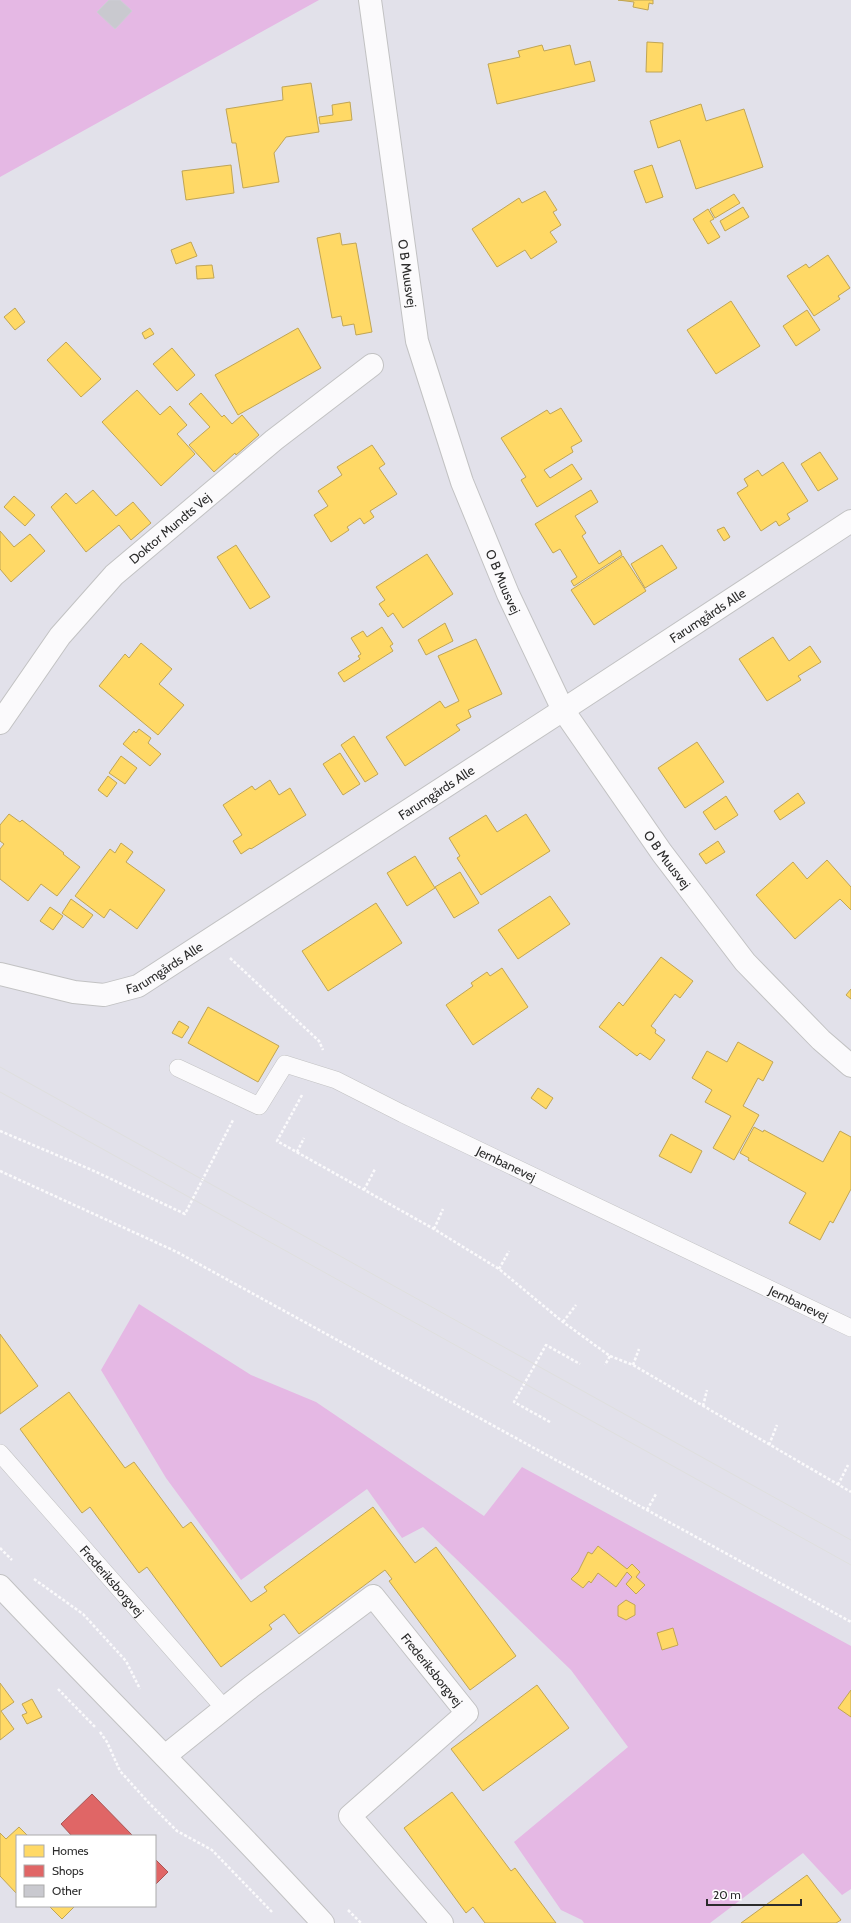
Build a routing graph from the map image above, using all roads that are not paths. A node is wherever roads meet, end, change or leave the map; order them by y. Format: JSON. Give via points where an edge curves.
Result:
{"nodes":[{"id":1,"x":370,"y":0,"type":"edge"},
{"id":2,"x":372,"y":365,"type":"dead end"},
{"id":3,"x":851,"y":521,"type":"edge"},
{"id":4,"x":563,"y":710,"type":"junction"},
{"id":5,"x":0,"y":723,"type":"edge"},
{"id":6,"x":0,"y":974,"type":"edge"},
{"id":7,"x":851,"y":1066,"type":"edge"},
{"id":8,"x":178,"y":1068,"type":"dead end"},
{"id":9,"x":851,"y":1328,"type":"edge"},
{"id":10,"x":0,"y":1453,"type":"edge"},
{"id":11,"x":0,"y":1586,"type":"edge"},
{"id":12,"x":224,"y":1708,"type":"junction"},
{"id":13,"x":164,"y":1756,"type":"junction"},
{"id":14,"x":323,"y":1923,"type":"edge"},
{"id":15,"x":442,"y":1923,"type":"edge"}],
"edges":[{"from":1,"to":4,"type":"street","name":"O B Muusvej","via":[[417,341],[462,482],[508,594]]},
{"from":2,"to":5,"type":"street","name":"Doktor Mundts Vej","via":[[274,440],[114,575],[60,636]]},
{"from":3,"to":4,"type":"street","name":"Farumgårds Alle"},
{"from":4,"to":6,"type":"street","name":"Farumgårds Alle","via":[[138,986],[104,995],[74,992]]},
{"from":4,"to":7,"type":"street","name":"O B Muusvej","via":[[662,853],[745,962],[821,1040]]},
{"from":8,"to":9,"type":"lane","name":"Jernbanevej","via":[[259,1106],[285,1064],[336,1080]]},
{"from":10,"to":12,"type":"lane","name":"Frederiksborgvej"},
{"from":11,"to":13,"type":"street"},
{"from":12,"to":13,"type":"street","name":"Frederiksborgvej"},
{"from":12,"to":15,"type":"street","name":"Frederiksborgvej","via":[[373,1596],[467,1713],[350,1816]]},
{"from":13,"to":14,"type":"street"}]}
